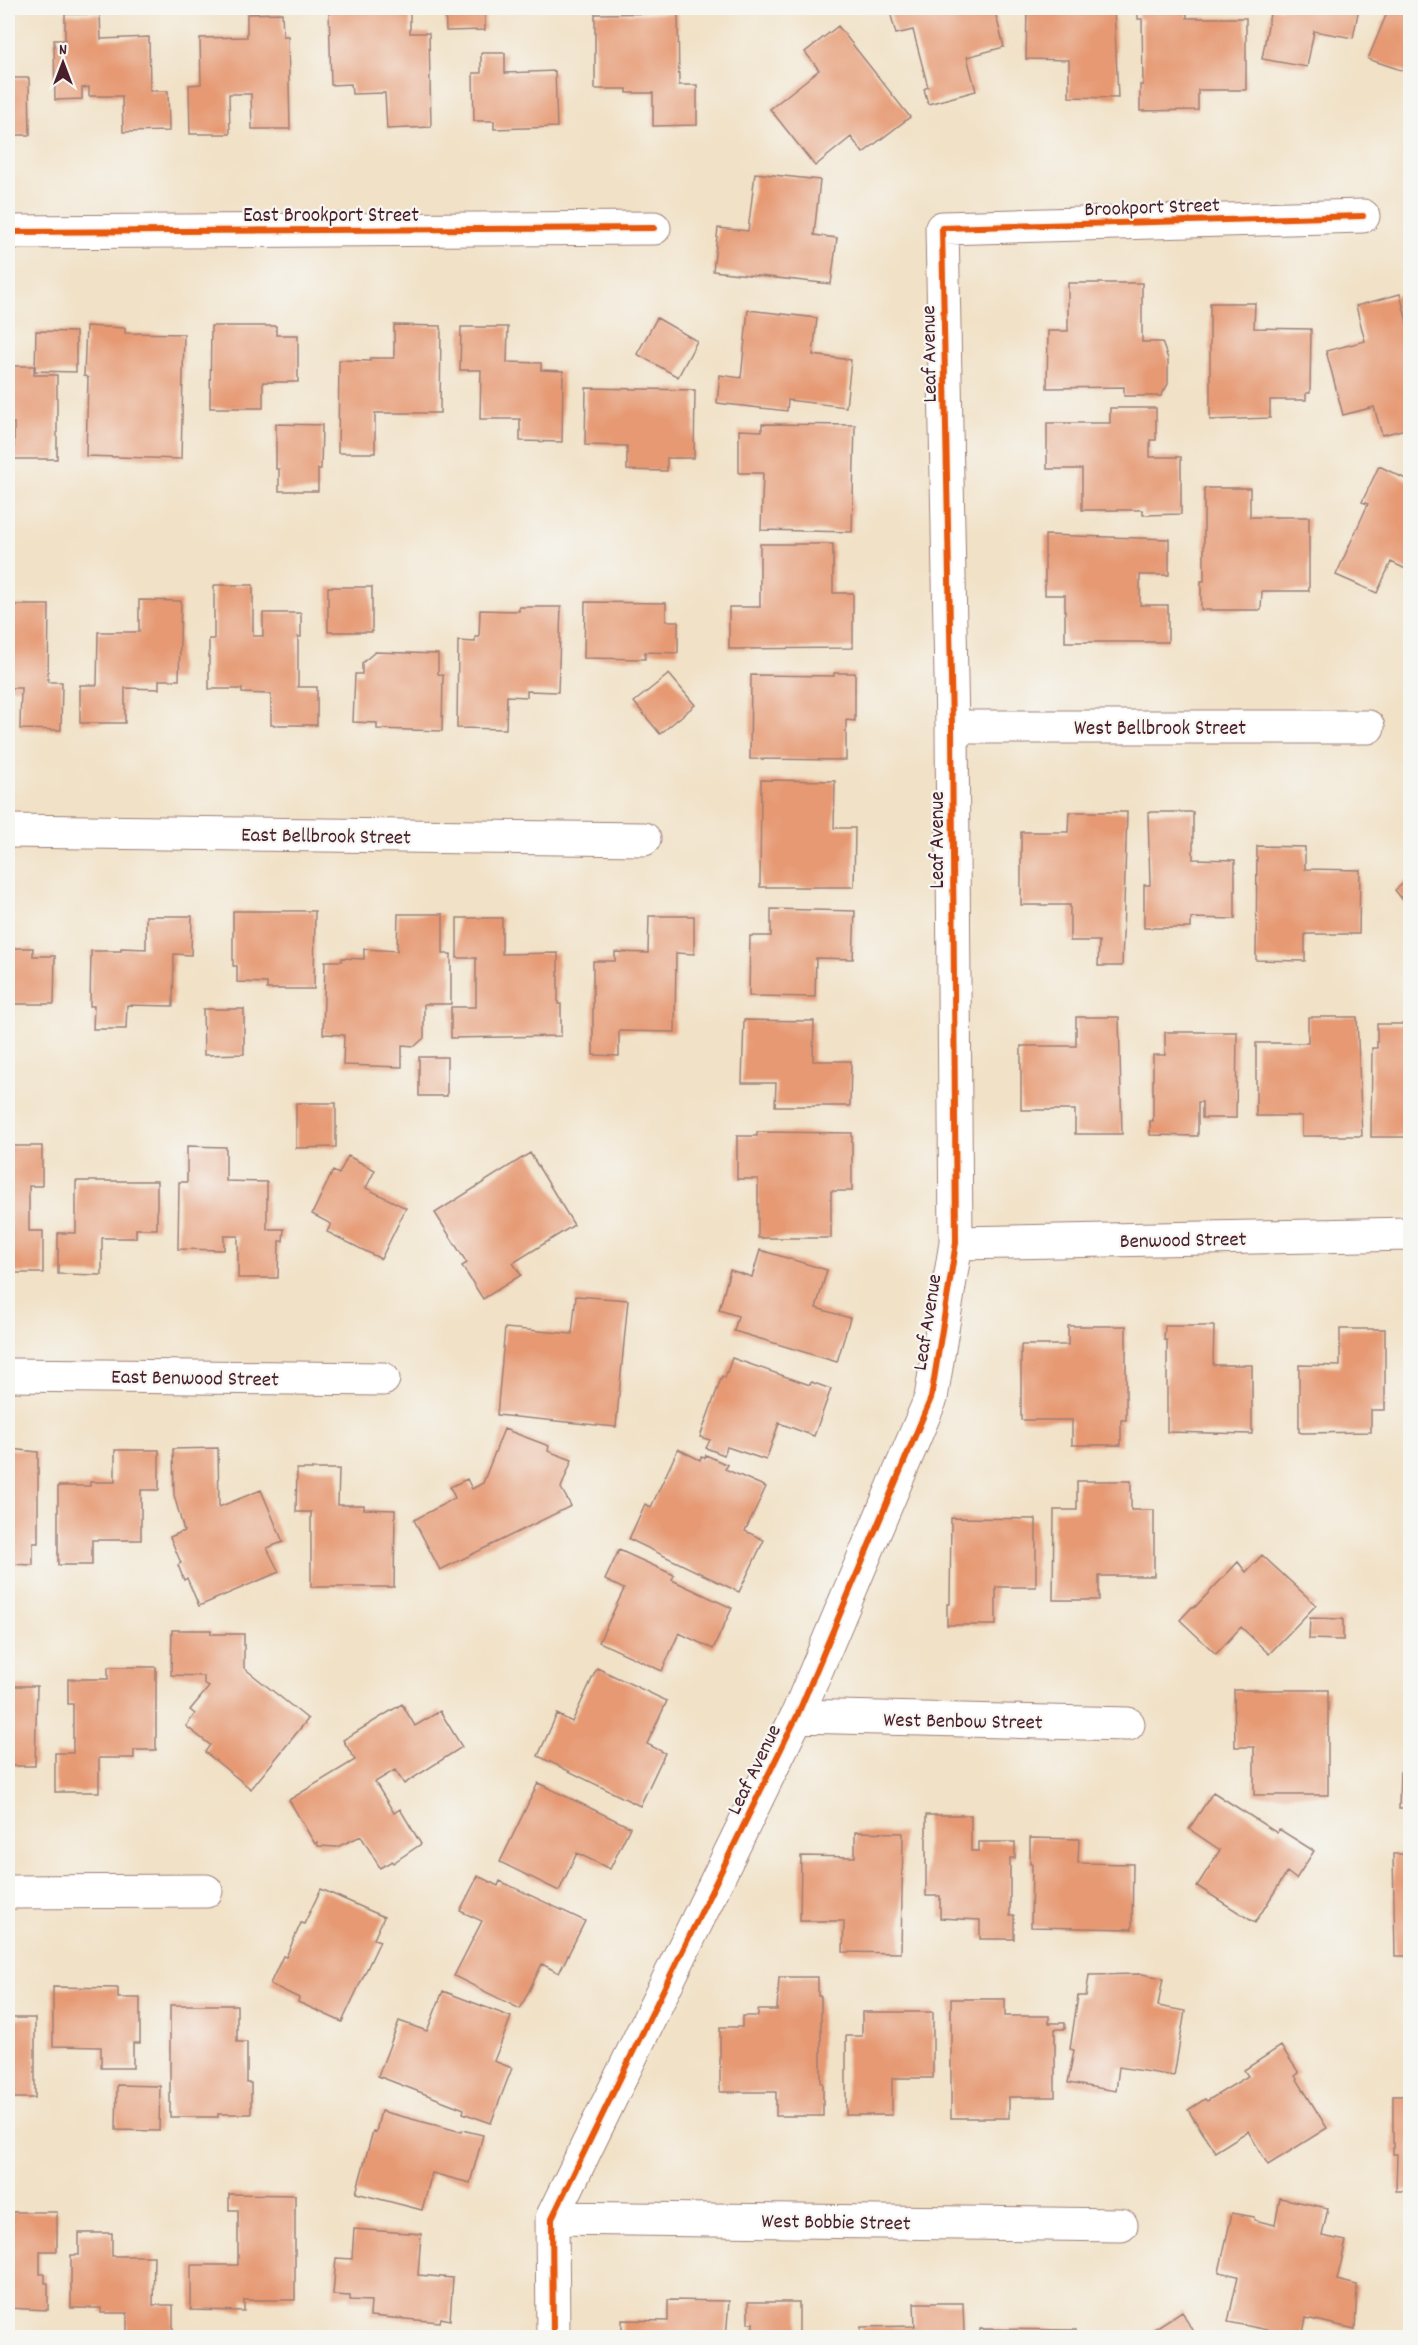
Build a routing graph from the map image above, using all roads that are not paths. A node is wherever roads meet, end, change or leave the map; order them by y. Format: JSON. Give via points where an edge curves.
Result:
{"nodes":[{"id":1,"x":1363,"y":216,"type":"dead end"},
{"id":2,"x":654,"y":228,"type":"dead end"},
{"id":3,"x":942,"y":228,"type":"joint"},
{"id":4,"x":8,"y":232,"type":"edge"},
{"id":5,"x":952,"y":727,"type":"junction"},
{"id":6,"x":1368,"y":727,"type":"dead end"},
{"id":7,"x":8,"y":831,"type":"edge"},
{"id":8,"x":644,"y":839,"type":"dead end"},
{"id":9,"x":1410,"y":1234,"type":"edge"},
{"id":10,"x":956,"y":1243,"type":"junction"},
{"id":11,"x":8,"y":1375,"type":"edge"},
{"id":12,"x":383,"y":1379,"type":"dead end"},
{"id":13,"x":797,"y":1716,"type":"junction"},
{"id":14,"x":1128,"y":1724,"type":"dead end"},
{"id":15,"x":206,"y":1891,"type":"dead end"},
{"id":16,"x":8,"y":1892,"type":"edge"},
{"id":17,"x":552,"y":2218,"type":"junction"},
{"id":18,"x":1121,"y":2225,"type":"dead end"},
{"id":19,"x":553,"y":2337,"type":"edge"}],
"edges":[{"from":1,"to":3,"type":"street","name":"Brookport Street"},
{"from":2,"to":4,"type":"street","name":"East Brookport Street"},
{"from":3,"to":5,"type":"street","name":"Leaf Avenue"},
{"from":5,"to":6,"type":"street","name":"West Bellbrook Street"},
{"from":5,"to":10,"type":"street","name":"Leaf Avenue"},
{"from":7,"to":8,"type":"street","name":"East Bellbrook Street"},
{"from":9,"to":10,"type":"street","name":"Benwood Street"},
{"from":10,"to":13,"type":"street","name":"Leaf Avenue","via":[[931,1398]]},
{"from":11,"to":12,"type":"street","name":"East Benwood Street"},
{"from":13,"to":14,"type":"street","name":"West Benbow Street"},
{"from":13,"to":17,"type":"street","name":"Leaf Avenue"},
{"from":15,"to":16,"type":"street"},
{"from":17,"to":18,"type":"street","name":"West Bobbie Street"},
{"from":17,"to":19,"type":"street","name":"Leaf Avenue"}]}
